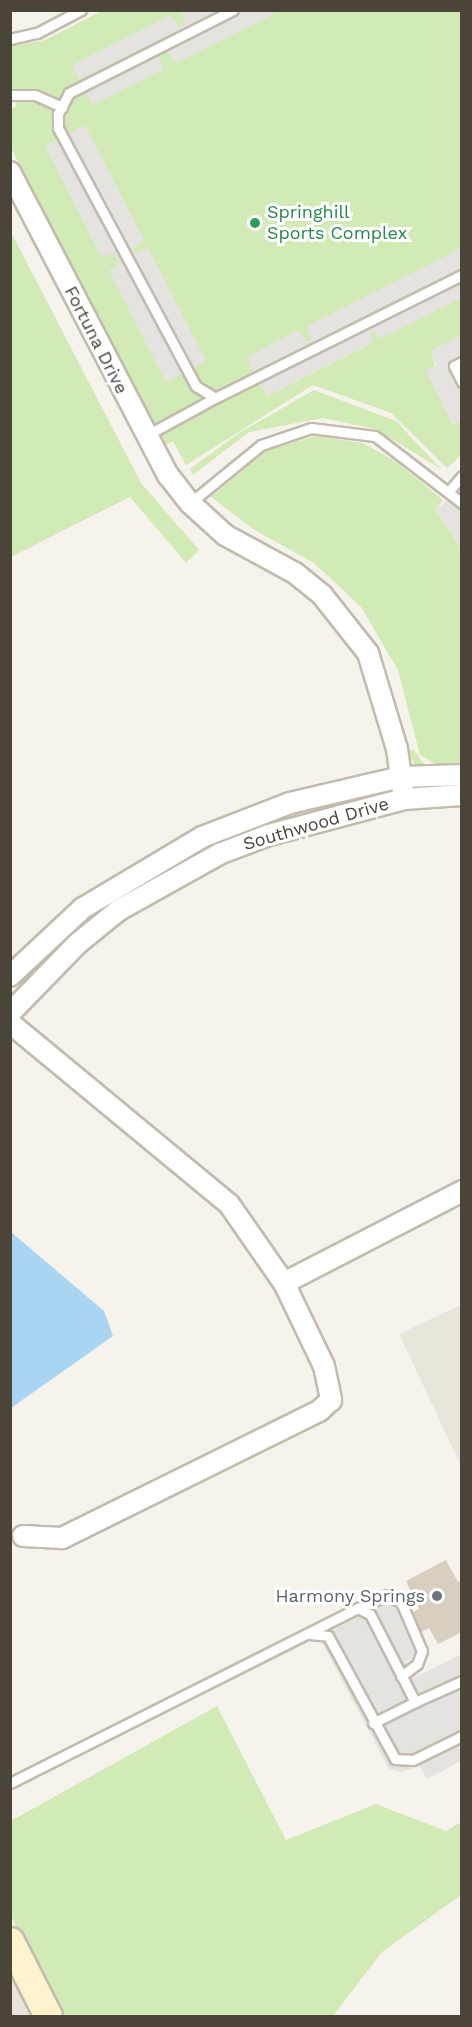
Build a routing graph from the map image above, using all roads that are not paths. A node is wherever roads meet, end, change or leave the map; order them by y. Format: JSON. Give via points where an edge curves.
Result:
{"nodes":[{"id":1,"x":81,"y":10,"type":"edge"},
{"id":2,"x":233,"y":10,"type":"edge"},
{"id":3,"x":10,"y":39,"type":"edge"},
{"id":4,"x":10,"y":95,"type":"edge"},
{"id":5,"x":62,"y":107,"type":"junction"},
{"id":6,"x":10,"y":172,"type":"edge"},
{"id":7,"x":462,"y":275,"type":"edge"},
{"id":8,"x":462,"y":362,"type":"edge"},
{"id":9,"x":462,"y":382,"type":"edge"},
{"id":10,"x":215,"y":398,"type":"junction"},
{"id":11,"x":145,"y":437,"type":"junction"},
{"id":12,"x":462,"y":476,"type":"edge"},
{"id":13,"x":449,"y":491,"type":"junction"},
{"id":14,"x":190,"y":503,"type":"junction"},
{"id":15,"x":462,"y":503,"type":"edge"},
{"id":16,"x":462,"y":775,"type":"edge"},
{"id":17,"x":401,"y":777,"type":"junction"},
{"id":18,"x":462,"y":795,"type":"edge"},
{"id":19,"x":404,"y":799,"type":"junction"},
{"id":20,"x":10,"y":976,"type":"edge"},
{"id":21,"x":10,"y":1013,"type":"edge"},
{"id":22,"x":10,"y":1023,"type":"edge"},
{"id":23,"x":462,"y":1191,"type":"edge"},
{"id":24,"x":284,"y":1283,"type":"junction"},
{"id":25,"x":23,"y":1536,"type":"dead end"},
{"id":26,"x":358,"y":1608,"type":"junction"},
{"id":27,"x":308,"y":1634,"type":"junction"},
{"id":28,"x":401,"y":1676,"type":"junction"},
{"id":29,"x":462,"y":1682,"type":"edge"},
{"id":30,"x":415,"y":1702,"type":"junction"},
{"id":31,"x":373,"y":1723,"type":"junction"},
{"id":32,"x":462,"y":1736,"type":"edge"},
{"id":33,"x":10,"y":1783,"type":"edge"},
{"id":34,"x":10,"y":1941,"type":"edge"},
{"id":35,"x":48,"y":2016,"type":"edge"}],
"edges":[{"from":1,"to":3,"type":"lane","via":[[37,33]]},
{"from":2,"to":5,"type":"lane","via":[[69,93]]},
{"from":4,"to":5,"type":"lane","via":[[35,95]]},
{"from":5,"to":10,"type":"lane","via":[[58,128],[114,236],[190,377],[205,396]]},
{"from":6,"to":11,"type":"street","name":"Fortuna Drive"},
{"from":7,"to":10,"type":"lane"},
{"from":8,"to":9,"type":"lane","via":[[454,366]]},
{"from":10,"to":11,"type":"lane"},
{"from":11,"to":14,"type":"street","name":"Fortuna Drive"},
{"from":12,"to":13,"type":"lane"},
{"from":13,"to":14,"type":"lane","via":[[375,436],[311,428],[261,445]]},
{"from":13,"to":15,"type":"lane"},
{"from":14,"to":17,"type":"street","name":"Fortuna Drive","via":[[225,535],[295,573],[352,628],[368,653],[381,687]]},
{"from":16,"to":17,"type":"street","name":"Southwood Drive"},
{"from":17,"to":19,"type":"street","name":"Fortuna Drive"},
{"from":17,"to":20,"type":"street","name":"Southwood Drive","via":[[249,816],[164,856],[83,908]]},
{"from":18,"to":19,"type":"street","name":"Southwood Drive"},
{"from":19,"to":21,"type":"street","name":"Southwood Drive","via":[[268,835],[219,854],[119,910],[77,944]]},
{"from":22,"to":24,"type":"street","via":[[229,1204]]},
{"from":23,"to":24,"type":"street"},
{"from":24,"to":25,"type":"street","via":[[324,1366],[331,1400],[319,1411],[62,1538]]},
{"from":26,"to":27,"type":"lane"},
{"from":26,"to":28,"type":"lane","via":[[370,1614]]},
{"from":26,"to":28,"type":"lane","via":[[387,1595],[400,1602],[423,1651],[417,1664]]},
{"from":27,"to":31,"type":"lane","via":[[328,1636]]},
{"from":27,"to":33,"type":"lane"},
{"from":28,"to":30,"type":"lane"},
{"from":29,"to":30,"type":"lane"},
{"from":30,"to":31,"type":"lane"},
{"from":31,"to":32,"type":"lane","via":[[390,1756],[400,1761],[413,1760]]},
{"from":34,"to":35,"type":"main road"}]}
